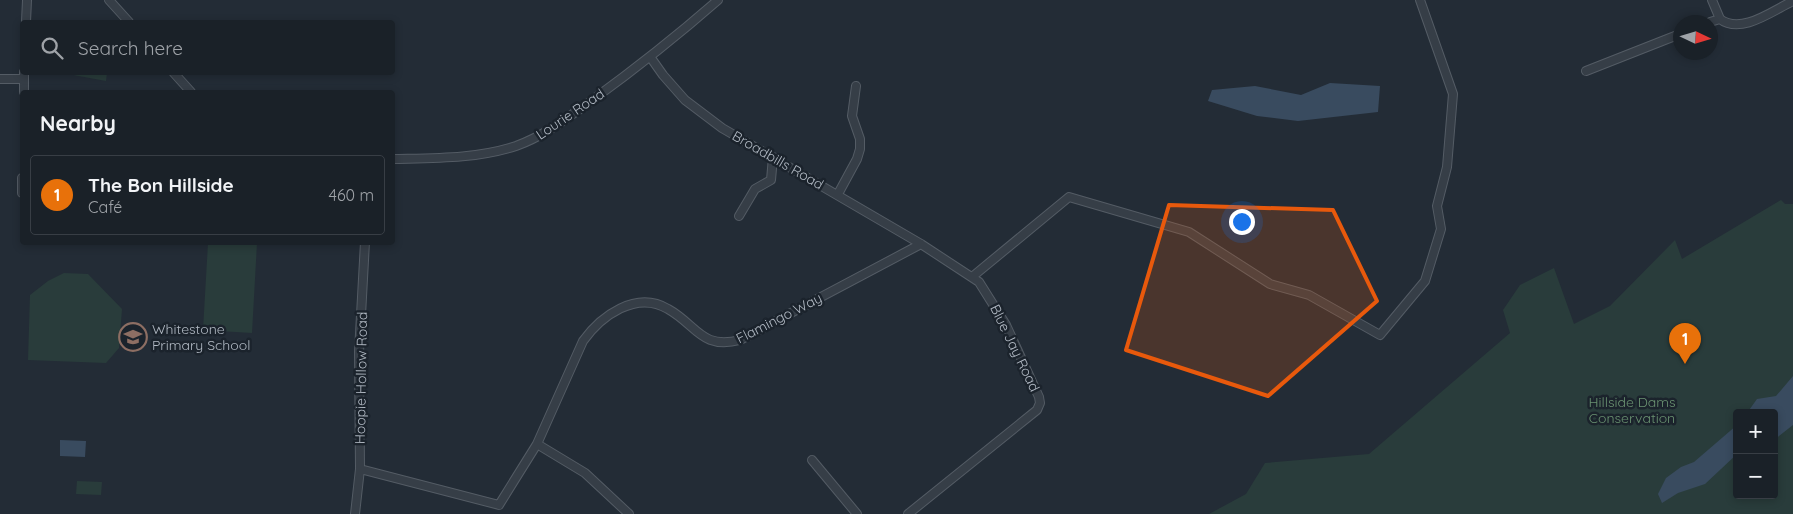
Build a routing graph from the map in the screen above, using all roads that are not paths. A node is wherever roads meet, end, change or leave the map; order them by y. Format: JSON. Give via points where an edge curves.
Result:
{"nodes":[{"id":1,"x":27,"y":0,"type":"edge"},
{"id":2,"x":109,"y":0,"type":"edge"},
{"id":3,"x":718,"y":0,"type":"edge"},
{"id":4,"x":1420,"y":0,"type":"edge"},
{"id":5,"x":1712,"y":0,"type":"edge"},
{"id":6,"x":1793,"y":1,"type":"edge"},
{"id":7,"x":1720,"y":19,"type":"joint"},
{"id":8,"x":26,"y":20,"type":"edge"},
{"id":9,"x":127,"y":20,"type":"edge"},
{"id":10,"x":1673,"y":37,"type":"edge"},
{"id":11,"x":651,"y":58,"type":"junction"},
{"id":12,"x":1586,"y":71,"type":"dead end"},
{"id":13,"x":176,"y":75,"type":"edge"},
{"id":14,"x":24,"y":76,"type":"edge"},
{"id":15,"x":0,"y":79,"type":"edge"},
{"id":16,"x":856,"y":86,"type":"dead end"},
{"id":17,"x":24,"y":90,"type":"edge"},
{"id":18,"x":189,"y":90,"type":"edge"},
{"id":19,"x":774,"y":157,"type":"junction"},
{"id":20,"x":395,"y":159,"type":"edge"},
{"id":21,"x":838,"y":194,"type":"junction"},
{"id":22,"x":739,"y":216,"type":"dead end"},
{"id":23,"x":921,"y":244,"type":"junction"},
{"id":24,"x":365,"y":245,"type":"edge"},
{"id":25,"x":972,"y":277,"type":"junction"},
{"id":26,"x":537,"y":444,"type":"junction"},
{"id":27,"x":812,"y":460,"type":"dead end"},
{"id":28,"x":360,"y":469,"type":"junction"},
{"id":29,"x":499,"y":505,"type":"junction"},
{"id":30,"x":355,"y":514,"type":"edge"},
{"id":31,"x":499,"y":514,"type":"edge"},
{"id":32,"x":629,"y":514,"type":"edge"},
{"id":33,"x":857,"y":514,"type":"edge"},
{"id":34,"x":908,"y":514,"type":"edge"}],
"edges":[{"from":1,"to":8,"type":"street"},
{"from":2,"to":9,"type":"street"},
{"from":3,"to":11,"type":"street","name":"Lourie Road"},
{"from":4,"to":25,"type":"street","via":[[1453,94],[1448,167],[1437,206],[1441,229],[1425,281],[1380,335],[1309,294],[1270,284],[1189,232],[1069,197]]},
{"from":5,"to":7,"type":"street"},
{"from":6,"to":7,"type":"street","via":[[1739,25]]},
{"from":10,"to":12,"type":"street"},
{"from":11,"to":19,"type":"street","name":"Broadbills Road","via":[[662,75],[699,112]]},
{"from":11,"to":20,"type":"street","name":"Lourie Road","via":[[552,130],[531,140],[498,151],[457,158]]},
{"from":13,"to":18,"type":"street"},
{"from":14,"to":15,"type":"street"},
{"from":14,"to":17,"type":"street"},
{"from":16,"to":21,"type":"street","via":[[852,116],[860,149]]},
{"from":19,"to":21,"type":"street","name":"Broadbills Road"},
{"from":19,"to":22,"type":"street","via":[[771,180],[755,189]]},
{"from":21,"to":23,"type":"street","name":"Broadbills Road"},
{"from":23,"to":25,"type":"street","name":"Blue Jay Road"},
{"from":23,"to":26,"type":"street","name":"Flamingo Way","via":[[740,340],[720,344],[704,337],[667,308],[645,303],[623,307],[592,327],[583,341]]},
{"from":24,"to":28,"type":"street","name":"Hoopie Hollow Road","via":[[359,352]]},
{"from":25,"to":34,"type":"street","name":"Blue Jay Road","via":[[985,289],[1006,325],[1040,404],[1037,410]]},
{"from":26,"to":29,"type":"street","name":"Flamingo Way"},
{"from":26,"to":32,"type":"street","via":[[586,474]]},
{"from":27,"to":33,"type":"street"},
{"from":28,"to":29,"type":"street"},
{"from":28,"to":30,"type":"street","name":"Hoopie Hollow Road"},
{"from":29,"to":31,"type":"street"}]}
